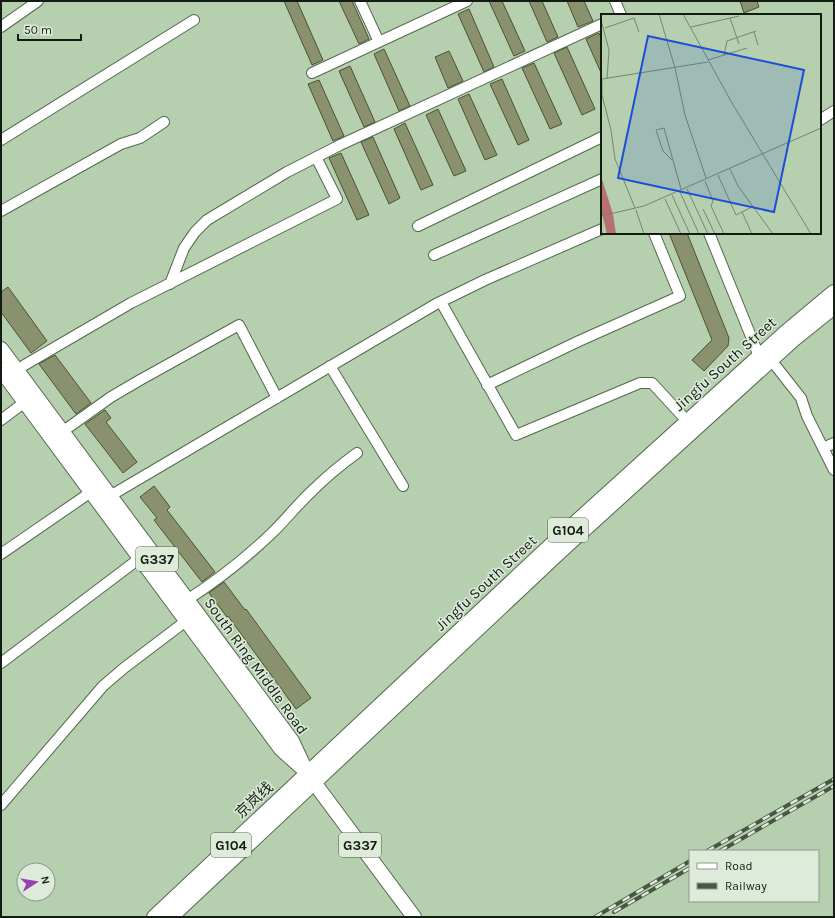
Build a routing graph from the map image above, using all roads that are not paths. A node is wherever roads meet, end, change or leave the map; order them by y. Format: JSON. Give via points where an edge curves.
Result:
{"nodes":[{"id":1,"x":38,"y":1,"type":"edge"},
{"id":2,"x":360,"y":1,"type":"edge"},
{"id":3,"x":467,"y":1,"type":"edge"},
{"id":4,"x":615,"y":1,"type":"edge"},
{"id":5,"x":621,"y":14,"type":"edge"},
{"id":6,"x":194,"y":20,"type":"dead end"},
{"id":7,"x":601,"y":24,"type":"edge"},
{"id":8,"x":1,"y":27,"type":"edge"},
{"id":9,"x":379,"y":42,"type":"junction"},
{"id":10,"x":312,"y":73,"type":"dead end"},
{"id":11,"x":834,"y":111,"type":"edge"},
{"id":12,"x":821,"y":119,"type":"edge"},
{"id":13,"x":164,"y":122,"type":"dead end"},
{"id":14,"x":601,"y":137,"type":"edge"},
{"id":15,"x":1,"y":140,"type":"edge"},
{"id":16,"x":316,"y":157,"type":"junction"},
{"id":17,"x":601,"y":179,"type":"edge"},
{"id":18,"x":1,"y":211,"type":"edge"},
{"id":19,"x":418,"y":226,"type":"dead end"},
{"id":20,"x":601,"y":229,"type":"edge"},
{"id":21,"x":654,"y":234,"type":"edge"},
{"id":22,"x":709,"y":234,"type":"edge"},
{"id":23,"x":434,"y":254,"type":"dead end"},
{"id":24,"x":170,"y":284,"type":"junction"},
{"id":25,"x":834,"y":292,"type":"edge"},
{"id":26,"x":441,"y":302,"type":"junction"},
{"id":27,"x":834,"y":307,"type":"edge"},
{"id":28,"x":1,"y":350,"type":"edge"},
{"id":29,"x":764,"y":361,"type":"junction"},
{"id":30,"x":330,"y":366,"type":"junction"},
{"id":31,"x":1,"y":370,"type":"edge"},
{"id":32,"x":16,"y":370,"type":"junction"},
{"id":33,"x":488,"y":385,"type":"junction"},
{"id":34,"x":277,"y":398,"type":"junction"},
{"id":35,"x":25,"y":402,"type":"junction"},
{"id":36,"x":1,"y":420,"type":"edge"},
{"id":37,"x":688,"y":421,"type":"junction"},
{"id":38,"x":62,"y":432,"type":"junction"},
{"id":39,"x":834,"y":443,"type":"edge"},
{"id":40,"x":823,"y":448,"type":"junction"},
{"id":41,"x":358,"y":453,"type":"dead end"},
{"id":42,"x":834,"y":470,"type":"edge"},
{"id":43,"x":402,"y":486,"type":"dead end"},
{"id":44,"x":91,"y":492,"type":"junction"},
{"id":45,"x":110,"y":496,"type":"junction"},
{"id":46,"x":1,"y":554,"type":"edge"},
{"id":47,"x":140,"y":558,"type":"junction"},
{"id":48,"x":187,"y":600,"type":"junction"},
{"id":49,"x":186,"y":621,"type":"junction"},
{"id":50,"x":1,"y":663,"type":"edge"},
{"id":51,"x":311,"y":778,"type":"junction"},
{"id":52,"x":3,"y":799,"type":"edge"},
{"id":53,"x":154,"y":917,"type":"edge"},
{"id":54,"x":171,"y":917,"type":"edge"},
{"id":55,"x":414,"y":917,"type":"edge"}],
"edges":[{"from":1,"to":8,"type":"street"},
{"from":2,"to":9,"type":"street"},
{"from":3,"to":9,"type":"street"},
{"from":4,"to":5,"type":"street"},
{"from":6,"to":15,"type":"street"},
{"from":7,"to":16,"type":"street"},
{"from":9,"to":10,"type":"street"},
{"from":11,"to":12,"type":"street"},
{"from":13,"to":18,"type":"street","via":[[140,138],[121,144]]},
{"from":14,"to":19,"type":"street"},
{"from":16,"to":24,"type":"street","via":[[207,220],[184,248]]},
{"from":16,"to":24,"type":"street","via":[[337,199]]},
{"from":17,"to":23,"type":"street"},
{"from":20,"to":26,"type":"street"},
{"from":21,"to":33,"type":"street","via":[[680,296]]},
{"from":22,"to":29,"type":"street"},
{"from":24,"to":32,"type":"street","via":[[131,303]]},
{"from":25,"to":29,"type":"highway","name":"Jingfu South Street","number":"G104","via":[[786,332]]},
{"from":26,"to":30,"type":"street"},
{"from":26,"to":33,"type":"street"},
{"from":27,"to":29,"type":"highway","name":"Jingfu South Street","number":"G104"},
{"from":28,"to":32,"type":"highway","name":"South Ring Middle Road","number":"G337"},
{"from":29,"to":37,"type":"highway","name":"Jingfu South Street","number":"G104"},
{"from":29,"to":40,"type":"street","via":[[801,398]]},
{"from":29,"to":51,"type":"highway","name":"Jingfu South Street","number":"G104","via":[[562,550]]},
{"from":30,"to":34,"type":"street"},
{"from":30,"to":43,"type":"street"},
{"from":31,"to":35,"type":"highway","name":"South Ring Middle Road","number":"G337"},
{"from":32,"to":38,"type":"highway","name":"South Ring Middle Road","number":"G337"},
{"from":33,"to":37,"type":"street","via":[[516,435],[640,383],[652,383]]},
{"from":34,"to":38,"type":"street","via":[[239,325],[111,397]]},
{"from":34,"to":45,"type":"street"},
{"from":35,"to":36,"type":"street"},
{"from":35,"to":44,"type":"highway","name":"South Ring Middle Road","number":"G337"},
{"from":37,"to":51,"type":"highway","name":"Jingfu South Street","number":"G104","via":[[554,542]]},
{"from":38,"to":45,"type":"highway","name":"South Ring Middle Road","number":"G337"},
{"from":39,"to":40,"type":"street"},
{"from":40,"to":42,"type":"street"},
{"from":41,"to":48,"type":"street","via":[[333,471],[272,532],[226,573]]},
{"from":44,"to":46,"type":"street"},
{"from":44,"to":47,"type":"highway","name":"South Ring Middle Road","number":"G337"},
{"from":45,"to":48,"type":"highway","name":"South Ring Middle Road","number":"G337"},
{"from":47,"to":49,"type":"highway","name":"South Ring Middle Road","number":"G337"},
{"from":47,"to":50,"type":"street"},
{"from":48,"to":51,"type":"highway","name":"South Ring Middle Road","number":"G337","via":[[292,741]]},
{"from":49,"to":51,"type":"highway","name":"South Ring Middle Road","number":"G337","via":[[281,749]]},
{"from":49,"to":52,"type":"street","via":[[103,686]]},
{"from":51,"to":53,"type":"highway","name":"京岚线","number":"G104"},
{"from":51,"to":54,"type":"highway","name":"京岚线","number":"G104"},
{"from":51,"to":55,"type":"highway","number":"G337"}]}
